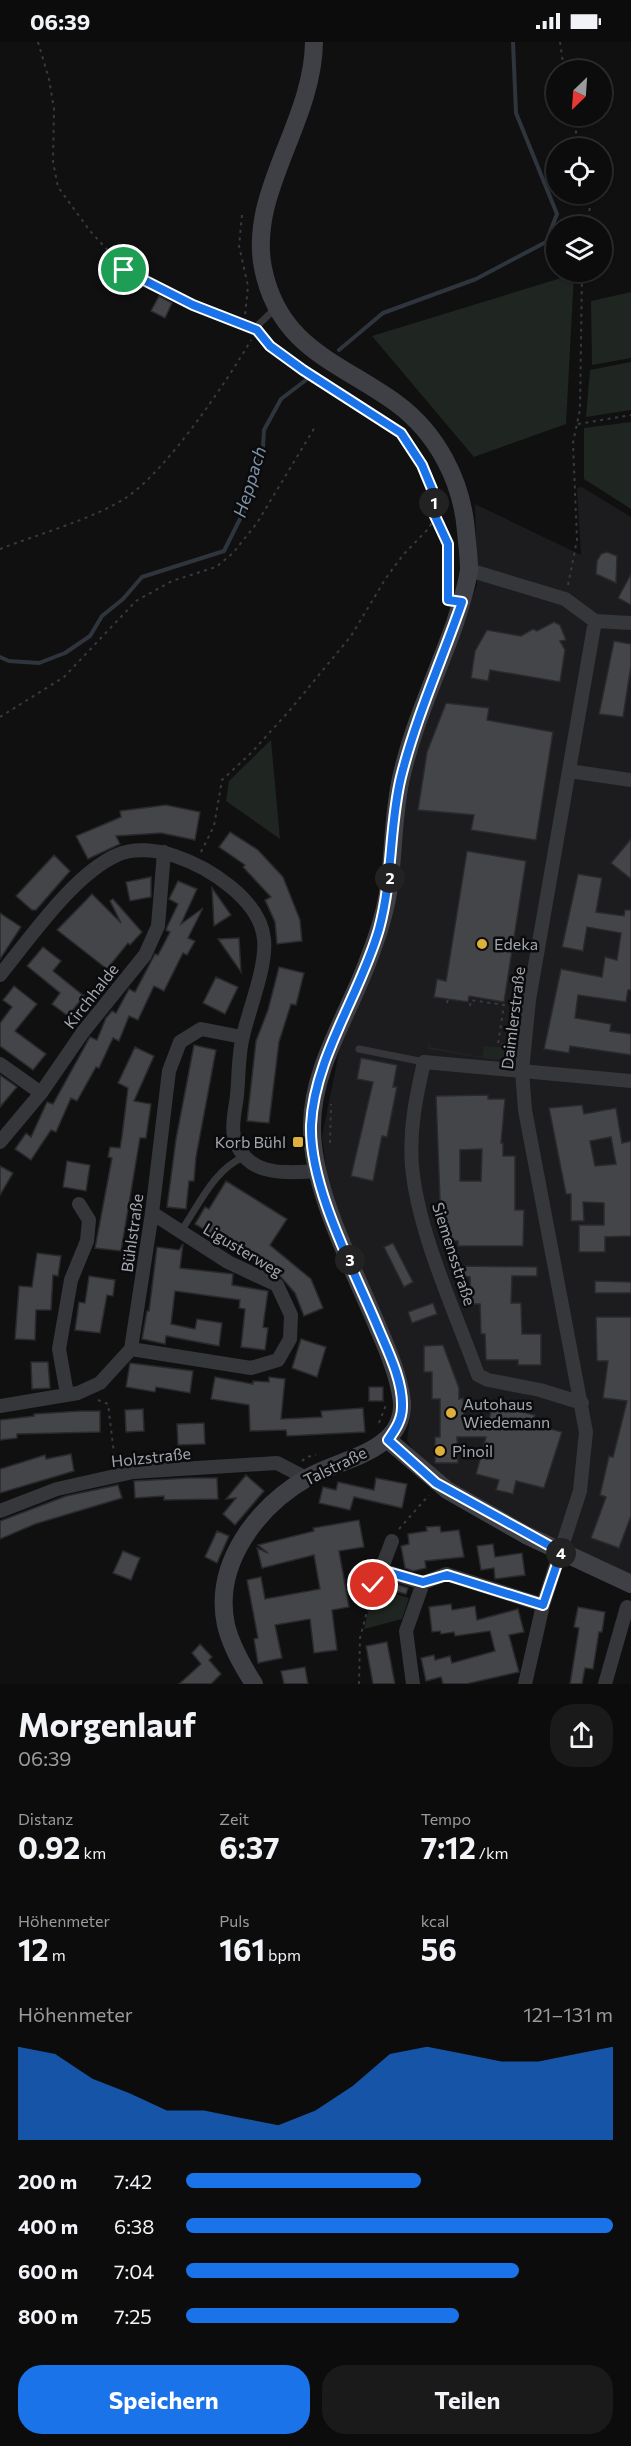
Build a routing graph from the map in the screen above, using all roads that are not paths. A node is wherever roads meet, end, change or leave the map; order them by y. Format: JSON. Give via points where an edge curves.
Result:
{"nodes":[{"id":1,"x":314,"y":42,"type":"edge"},
{"id":2,"x":276,"y":308,"type":"junction"},
{"id":3,"x":367,"y":410,"type":"road end"},
{"id":4,"x":469,"y":570,"type":"junction"},
{"id":5,"x":595,"y":621,"type":"junction"},
{"id":6,"x":631,"y":623,"type":"edge"},
{"id":7,"x":569,"y":771,"type":"junction"},
{"id":8,"x":631,"y":780,"type":"edge"},
{"id":9,"x":164,"y":852,"type":"junction"},
{"id":10,"x":0,"y":974,"type":"edge"},
{"id":11,"x":242,"y":1037,"type":"junction"},
{"id":12,"x":359,"y":1049,"type":"dead end"},
{"id":13,"x":424,"y":1062,"type":"junction"},
{"id":14,"x":0,"y":1064,"type":"edge"},
{"id":15,"x":522,"y":1071,"type":"junction"},
{"id":16,"x":631,"y":1081,"type":"edge"},
{"id":17,"x":41,"y":1093,"type":"junction"},
{"id":18,"x":0,"y":1142,"type":"edge"},
{"id":19,"x":244,"y":1157,"type":"junction"},
{"id":20,"x":317,"y":1171,"type":"junction"},
{"id":21,"x":79,"y":1204,"type":"dead end"},
{"id":22,"x":152,"y":1213,"type":"junction"},
{"id":23,"x":181,"y":1231,"type":"junction"},
{"id":24,"x":131,"y":1349,"type":"junction"},
{"id":25,"x":67,"y":1394,"type":"junction"},
{"id":26,"x":582,"y":1403,"type":"junction"},
{"id":27,"x":0,"y":1406,"type":"edge"},
{"id":28,"x":383,"y":1432,"type":"junction"},
{"id":29,"x":299,"y":1474,"type":"junction"},
{"id":30,"x":0,"y":1511,"type":"edge"},
{"id":31,"x":392,"y":1541,"type":"road end"},
{"id":32,"x":561,"y":1552,"type":"junction"},
{"id":33,"x":423,"y":1582,"type":"junction"},
{"id":34,"x":631,"y":1584,"type":"edge"},
{"id":35,"x":543,"y":1605,"type":"junction"},
{"id":36,"x":627,"y":1607,"type":"dead end"},
{"id":37,"x":254,"y":1684,"type":"edge"},
{"id":38,"x":413,"y":1684,"type":"edge"},
{"id":39,"x":525,"y":1684,"type":"edge"},
{"id":40,"x":605,"y":1684,"type":"edge"}],
"edges":[{"from":1,"to":2,"type":"street","via":[[308,92],[271,189],[260,233],[262,264]]},
{"from":2,"to":3,"type":"lane","via":[[259,324],[260,337]]},
{"from":2,"to":4,"type":"street","via":[[311,349],[402,408],[440,449],[454,477],[463,509]]},
{"from":4,"to":5,"type":"street","via":[[521,582],[565,599]]},
{"from":4,"to":20,"type":"street","via":[[462,602],[415,725],[400,780],[388,892],[379,930],[318,1086],[311,1125]]},
{"from":5,"to":6,"type":"street"},
{"from":5,"to":7,"type":"street","name":"Daimlerstraße"},
{"from":7,"to":8,"type":"street"},
{"from":7,"to":15,"type":"street","name":"Daimlerstraße","via":[[525,999]]},
{"from":9,"to":10,"type":"street","via":[[118,854],[95,868]]},
{"from":9,"to":11,"type":"street","via":[[196,863],[225,881],[254,911],[264,938],[254,1000]]},
{"from":9,"to":17,"type":"street","name":"Kirchhalde","via":[[158,926],[144,955],[88,1024]]},
{"from":11,"to":19,"type":"street","via":[[234,1135]]},
{"from":11,"to":22,"type":"street","name":"Bühlstraße","via":[[201,1029],[180,1042],[169,1071]]},
{"from":12,"to":13,"type":"lane"},
{"from":13,"to":15,"type":"street"},
{"from":13,"to":26,"type":"street","name":"Siemensstraße","via":[[413,1112],[412,1166],[422,1221],[478,1375]]},
{"from":14,"to":17,"type":"street"},
{"from":15,"to":16,"type":"street"},
{"from":15,"to":26,"type":"street","name":"Daimlerstraße","via":[[525,1110]]},
{"from":17,"to":18,"type":"street","name":"Kirchhalde"},
{"from":19,"to":20,"type":"street","via":[[266,1171]]},
{"from":19,"to":23,"type":"lane","via":[[221,1171]]},
{"from":20,"to":28,"type":"street","via":[[391,1359],[402,1406],[396,1428]]},
{"from":21,"to":25,"type":"street","via":[[89,1220],[87,1241],[71,1280],[59,1349]]},
{"from":22,"to":23,"type":"street","name":"Ligusterweg"},
{"from":22,"to":24,"type":"street","name":"Bühlstraße"},
{"from":23,"to":24,"type":"street","name":"Ligusterweg","via":[[228,1262],[277,1285],[291,1316],[290,1339],[278,1360],[251,1368]]},
{"from":24,"to":25,"type":"street","via":[[100,1383]]},
{"from":25,"to":27,"type":"street"},
{"from":26,"to":32,"type":"street","name":"Daimlerstraße","via":[[586,1432],[580,1491]]},
{"from":28,"to":29,"type":"street","name":"Talstraße"},
{"from":28,"to":32,"type":"street","via":[[436,1483]]},
{"from":29,"to":30,"type":"street","name":"Holzstraße","via":[[277,1463],[133,1472],[57,1489]]},
{"from":29,"to":37,"type":"street","name":"Talstraße","via":[[252,1525],[227,1576],[226,1623],[240,1662]]},
{"from":31,"to":33,"type":"street","via":[[381,1570]]},
{"from":32,"to":34,"type":"street"},
{"from":32,"to":35,"type":"street","name":"Daimlerstraße"},
{"from":33,"to":35,"type":"street","via":[[447,1575]]},
{"from":33,"to":38,"type":"street","via":[[406,1631]]},
{"from":35,"to":39,"type":"street","name":"Daimlerstraße"},
{"from":36,"to":40,"type":"street"}]}
